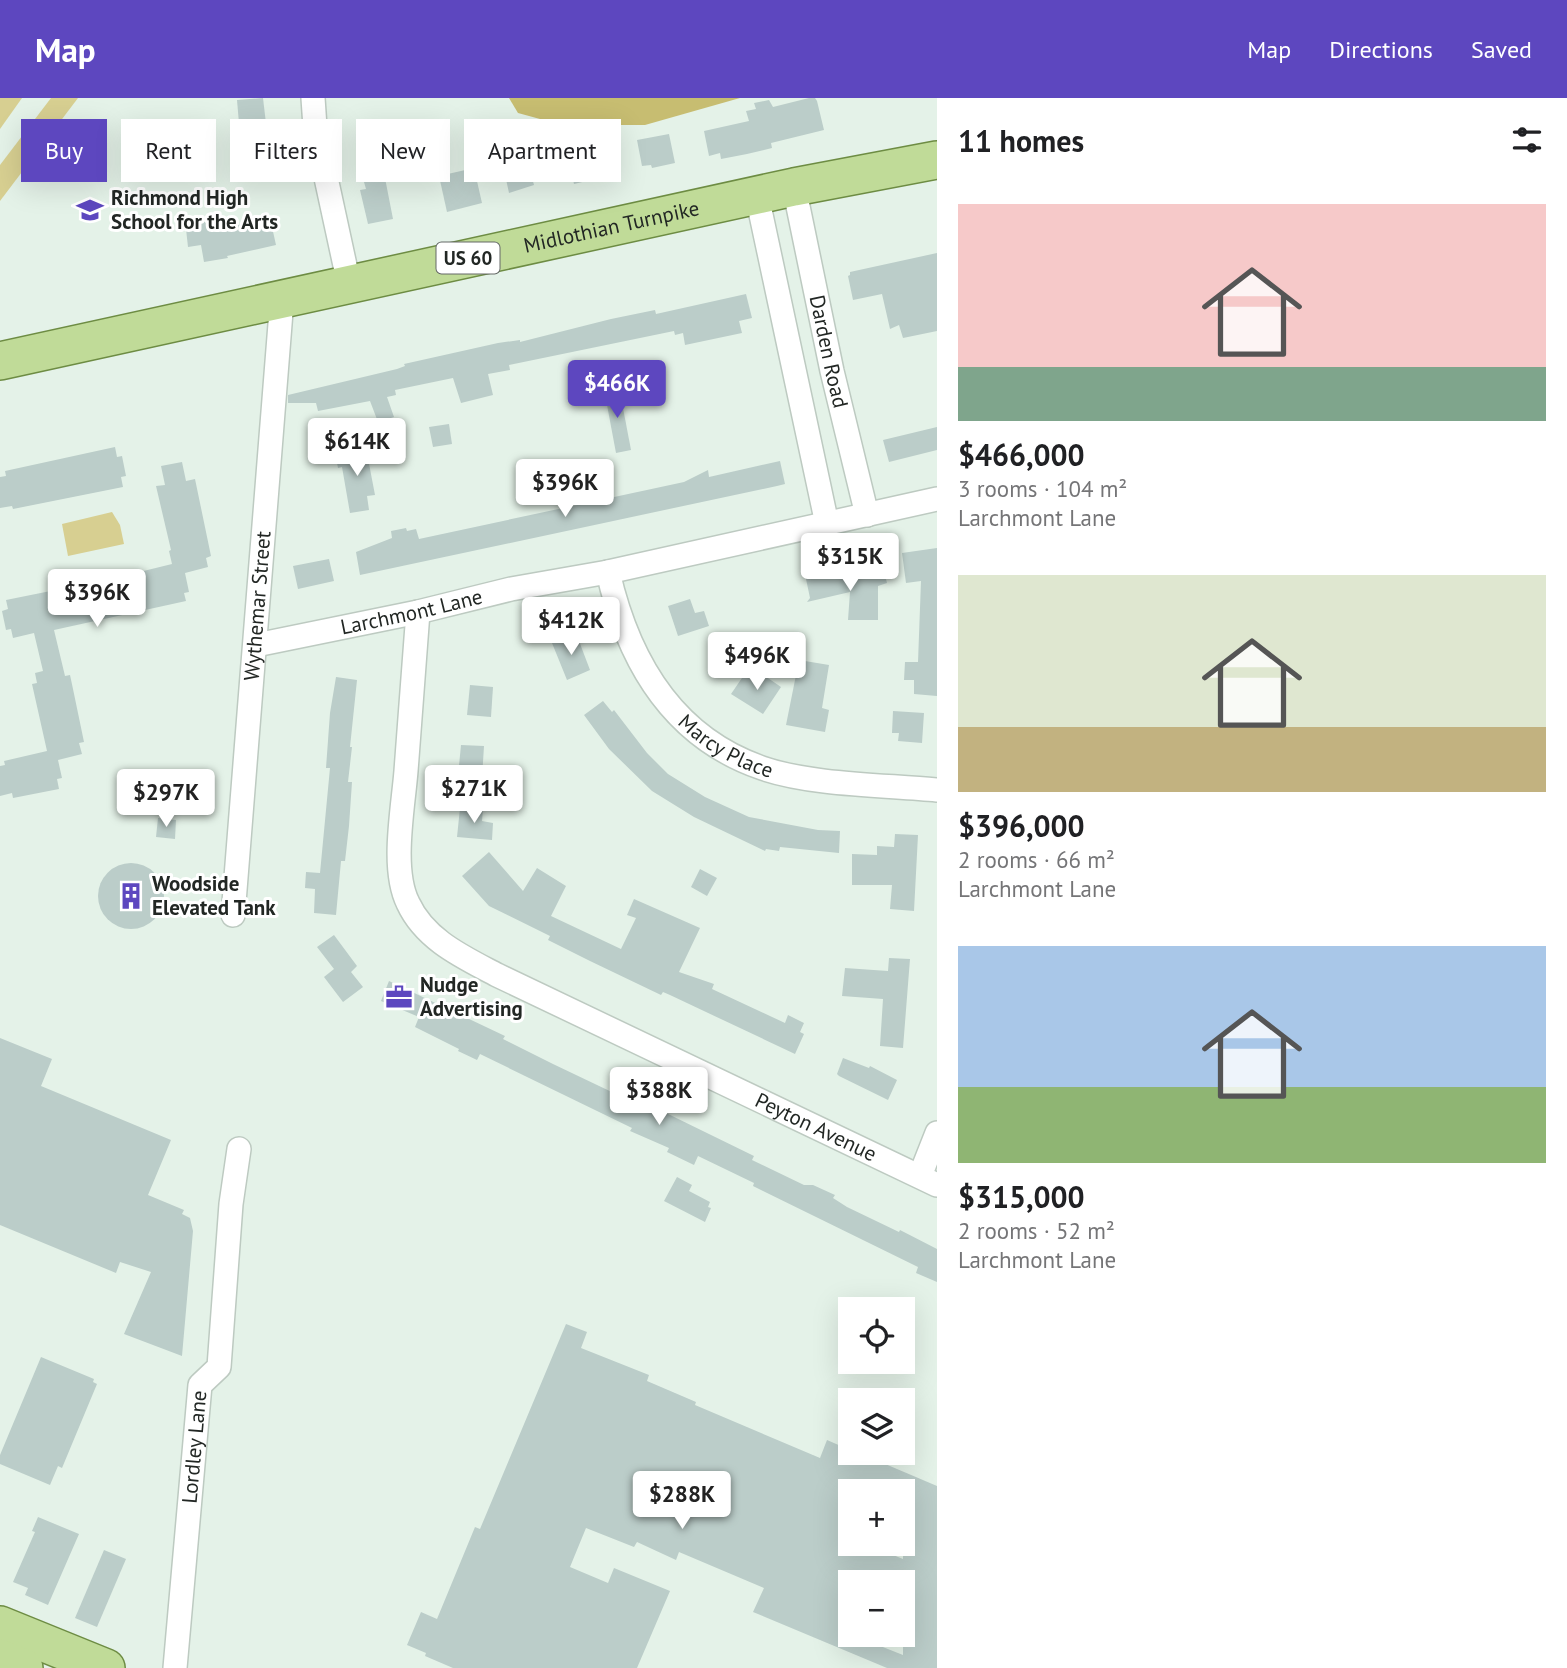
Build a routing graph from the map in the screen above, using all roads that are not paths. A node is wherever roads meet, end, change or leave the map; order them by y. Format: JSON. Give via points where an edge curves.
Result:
{"nodes":[{"id":1,"x":313,"y":98,"type":"edge"},
{"id":2,"x":937,"y":160,"type":"edge"},
{"id":3,"x":794,"y":187,"type":"junction"},
{"id":4,"x":757,"y":196,"type":"junction"},
{"id":5,"x":349,"y":284,"type":"junction"},
{"id":6,"x":282,"y":299,"type":"junction"},
{"id":7,"x":0,"y":361,"type":"edge"},
{"id":8,"x":937,"y":499,"type":"edge"},
{"id":9,"x":867,"y":514,"type":"junction"},
{"id":10,"x":827,"y":524,"type":"junction"},
{"id":11,"x":608,"y":572,"type":"junction"},
{"id":12,"x":418,"y":612,"type":"junction"},
{"id":13,"x":256,"y":645,"type":"junction"},
{"id":14,"x":937,"y":790,"type":"edge"},
{"id":15,"x":233,"y":915,"type":"dead end"},
{"id":16,"x":937,"y":1133,"type":"edge"},
{"id":17,"x":239,"y":1149,"type":"dead end"},
{"id":18,"x":928,"y":1181,"type":"edge"},
{"id":19,"x":0,"y":1625,"type":"edge"},
{"id":20,"x":0,"y":1658,"type":"edge"},
{"id":21,"x":24,"y":1668,"type":"edge"},
{"id":22,"x":106,"y":1668,"type":"edge"},
{"id":23,"x":175,"y":1668,"type":"edge"}],
"edges":[{"from":1,"to":5,"type":"street","via":[[317,139]]},
{"from":2,"to":3,"type":"main road","name":"Midlothian Turnpike","number":"US 60"},
{"from":3,"to":4,"type":"main road","name":"Midlothian Turnpike","number":"US 60"},
{"from":3,"to":9,"type":"street","name":"Darden Road"},
{"from":4,"to":5,"type":"main road","name":"Midlothian Turnpike","number":"US 60"},
{"from":4,"to":10,"type":"street","name":"Darden Road"},
{"from":5,"to":6,"type":"main road","name":"Midlothian Turnpike","number":"US 60"},
{"from":6,"to":7,"type":"main road","name":"Midlothian Turnpike","number":"US 60"},
{"from":6,"to":13,"type":"street","name":"Wythemar Street"},
{"from":8,"to":9,"type":"street","name":"Larchmont Lane"},
{"from":9,"to":10,"type":"street","name":"Larchmont Lane"},
{"from":10,"to":11,"type":"street","name":"Larchmont Lane"},
{"from":11,"to":12,"type":"street","name":"Larchmont Lane"},
{"from":11,"to":14,"type":"street","name":"Marcy Place","via":[[639,661],[664,701],[711,744],[764,769],[802,778]]},
{"from":12,"to":13,"type":"street","name":"Larchmont Lane"},
{"from":12,"to":18,"type":"street","name":"Peyton Avenue","via":[[400,877],[408,903],[423,925],[447,948],[497,975]]},
{"from":13,"to":15,"type":"street","name":"Wythemar Street"},
{"from":16,"to":18,"type":"street"},
{"from":17,"to":23,"type":"street","name":"Lordley Lane","via":[[219,1367],[200,1385]]},
{"from":19,"to":22,"type":"main road"},
{"from":20,"to":21,"type":"main road"}]}
